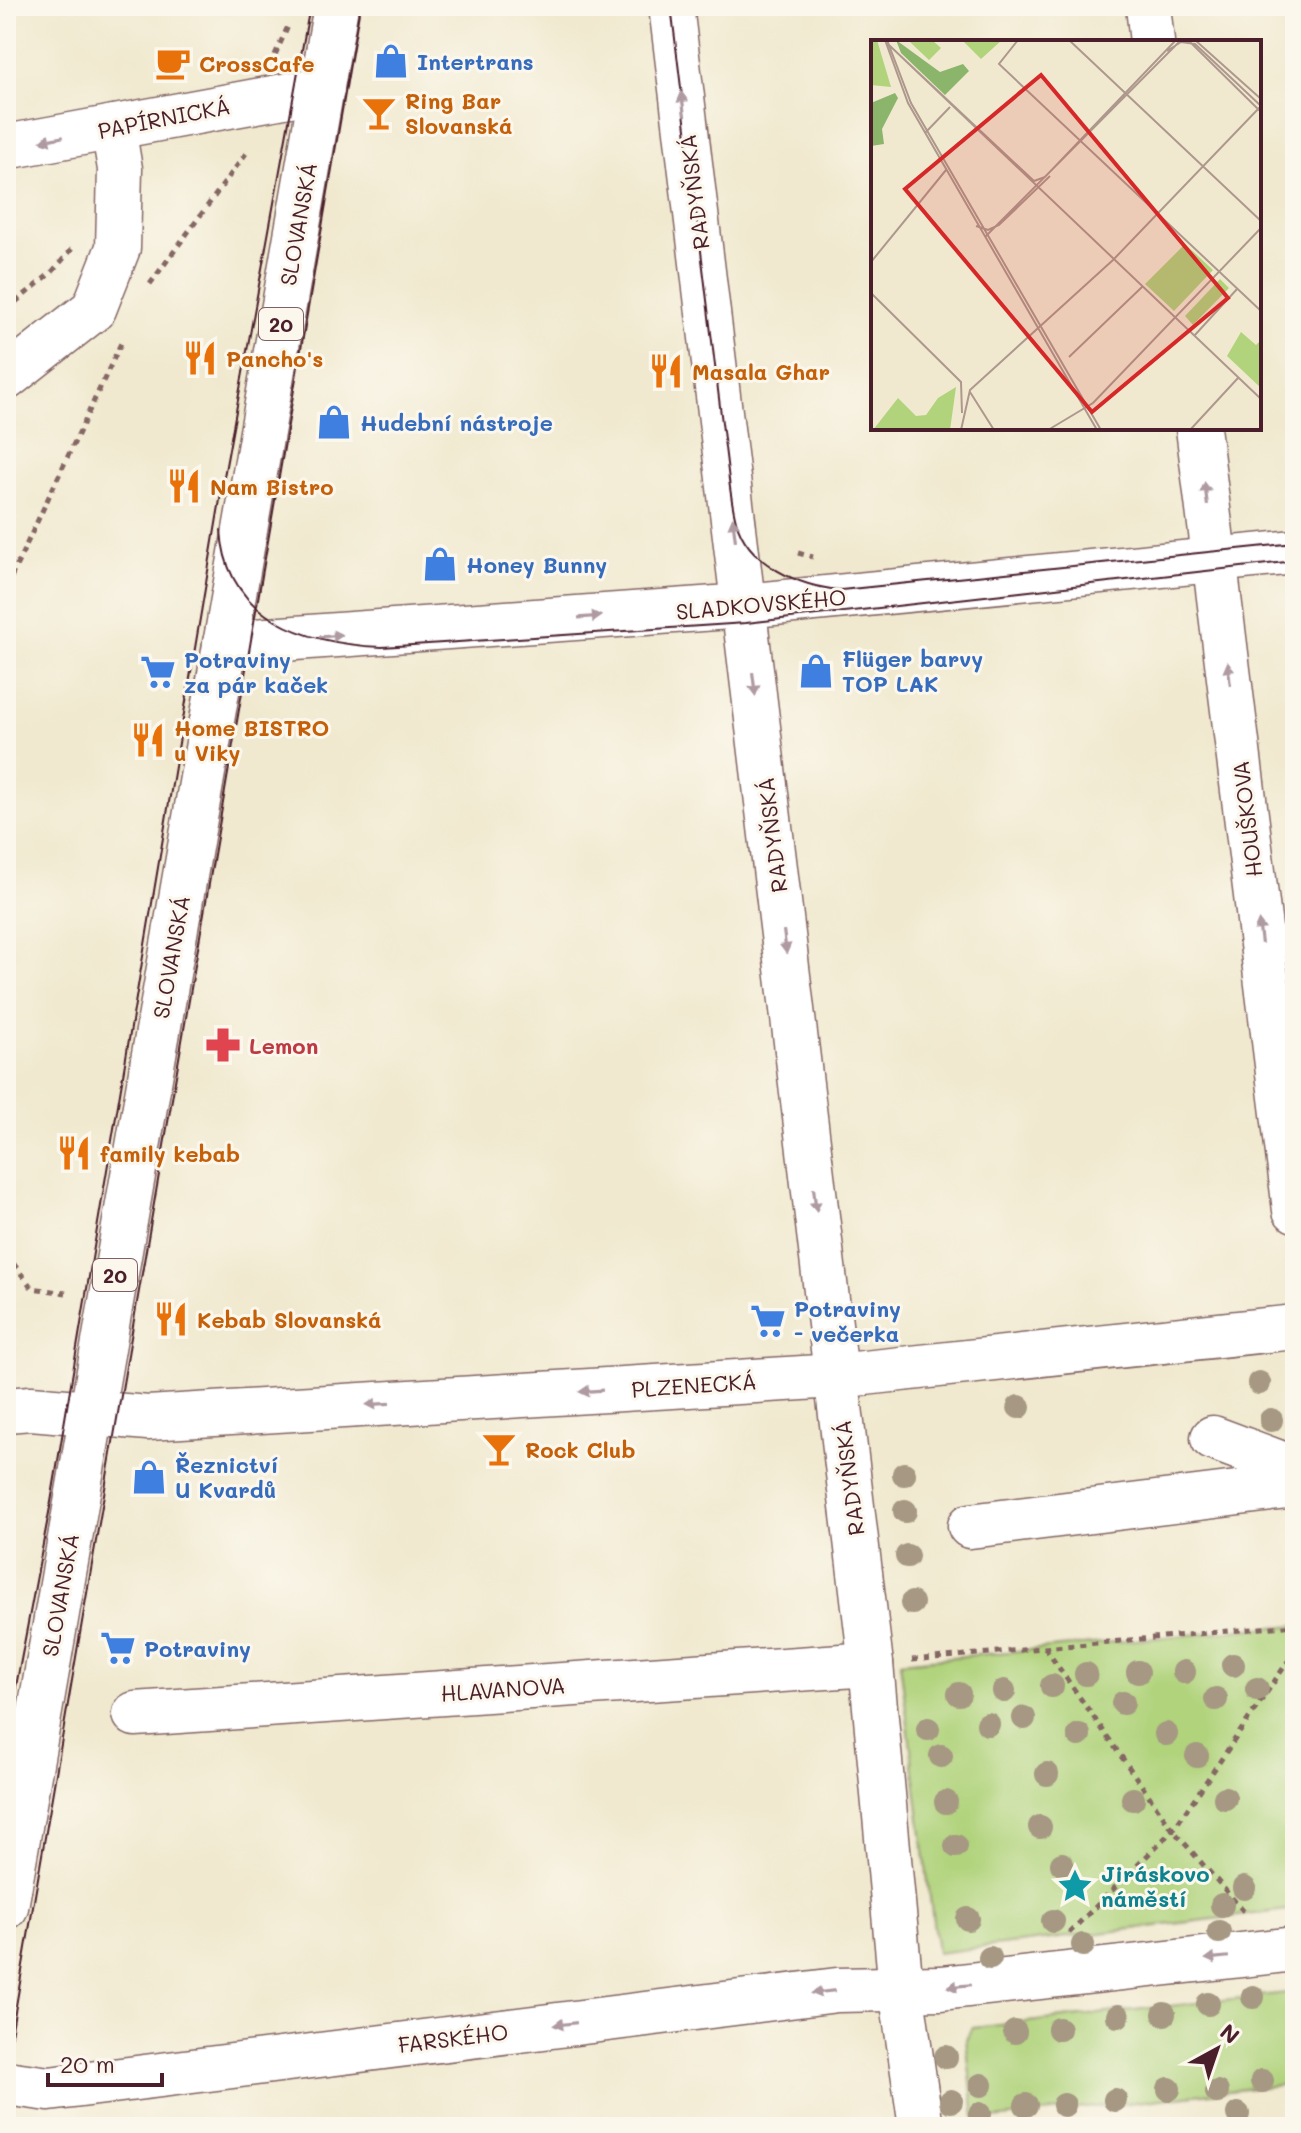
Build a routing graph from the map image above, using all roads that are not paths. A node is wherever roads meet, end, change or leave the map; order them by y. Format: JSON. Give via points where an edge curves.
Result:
{"nodes":[{"id":1,"x":336,"y":6,"type":"edge"},
{"id":2,"x":671,"y":6,"type":"edge"},
{"id":3,"x":1148,"y":6,"type":"edge"},
{"id":4,"x":1152,"y":40,"type":"edge"},
{"id":5,"x":322,"y":89,"type":"junction"},
{"id":6,"x":113,"y":127,"type":"junction"},
{"id":7,"x":6,"y":147,"type":"edge"},
{"id":8,"x":6,"y":378,"type":"edge"},
{"id":9,"x":1198,"y":430,"type":"edge"},
{"id":10,"x":1295,"y":552,"type":"edge"},
{"id":11,"x":1214,"y":561,"type":"junction"},
{"id":12,"x":744,"y":606,"type":"junction"},
{"id":13,"x":225,"y":643,"type":"junction"},
{"id":14,"x":1295,"y":1210,"type":"edge"},
{"id":15,"x":1295,"y":1327,"type":"edge"},
{"id":16,"x":836,"y":1376,"type":"junction"},
{"id":17,"x":6,"y":1410,"type":"edge"},
{"id":18,"x":92,"y":1413,"type":"junction"},
{"id":19,"x":1213,"y":1438,"type":"dead end"},
{"id":20,"x":1295,"y":1479,"type":"edge"},
{"id":21,"x":1295,"y":1486,"type":"edge"},
{"id":22,"x":970,"y":1526,"type":"dead end"},
{"id":23,"x":871,"y":1664,"type":"junction"},
{"id":24,"x":135,"y":1714,"type":"dead end"},
{"id":25,"x":6,"y":1907,"type":"edge"},
{"id":26,"x":1295,"y":1949,"type":"edge"},
{"id":27,"x":901,"y":1989,"type":"junction"},
{"id":28,"x":6,"y":2083,"type":"edge"},
{"id":29,"x":921,"y":2127,"type":"edge"}],
"edges":[{"from":1,"to":5,"type":"street","name":"SLOVANSKÁ","number":"20"},
{"from":12,"to":2,"type":"street","name":"RADYŇSKÁ","one_way":true},
{"from":3,"to":4,"type":"street"},
{"from":5,"to":6,"type":"street","name":"PAPÍRNICKÁ"},
{"from":5,"to":13,"type":"street","name":"SLOVANSKÁ","number":"20"},
{"from":6,"to":7,"type":"street","name":"PAPÍRNICKÁ","one_way":true},
{"from":6,"to":8,"type":"street","via":[[120,169],[111,320]]},
{"from":11,"to":9,"type":"street","name":"HOUŠKOVA","one_way":true},
{"from":10,"to":11,"type":"street","name":"SLADKOVSKÉHO"},
{"from":11,"to":12,"type":"street","name":"SLADKOVSKÉHO"},
{"from":14,"to":11,"type":"street","name":"HOUŠKOVA","one_way":true},
{"from":13,"to":12,"type":"street","name":"SLADKOVSKÉHO","one_way":true},
{"from":12,"to":16,"type":"street","name":"RADYŇSKÁ","one_way":true},
{"from":13,"to":18,"type":"street","name":"SLOVANSKÁ","number":"20"},
{"from":15,"to":16,"type":"street","name":"PLZENECKÁ"},
{"from":16,"to":18,"type":"street","name":"PLZENECKÁ","one_way":true,"via":[[148,1418]]},
{"from":16,"to":23,"type":"street","name":"RADYŇSKÁ"},
{"from":17,"to":18,"type":"street","name":"PLZENECKÁ"},
{"from":18,"to":25,"type":"street","name":"SLOVANSKÁ","number":"20"},
{"from":19,"to":20,"type":"street","via":[[1277,1462]]},
{"from":21,"to":22,"type":"street"},
{"from":23,"to":24,"type":"street","name":"HLAVANOVA"},
{"from":23,"to":27,"type":"street"},
{"from":26,"to":27,"type":"street","one_way":true},
{"from":27,"to":28,"type":"street","name":"FARSKÉHO","one_way":true,"via":[[837,1990],[49,2089]]},
{"from":27,"to":29,"type":"street"}]}
